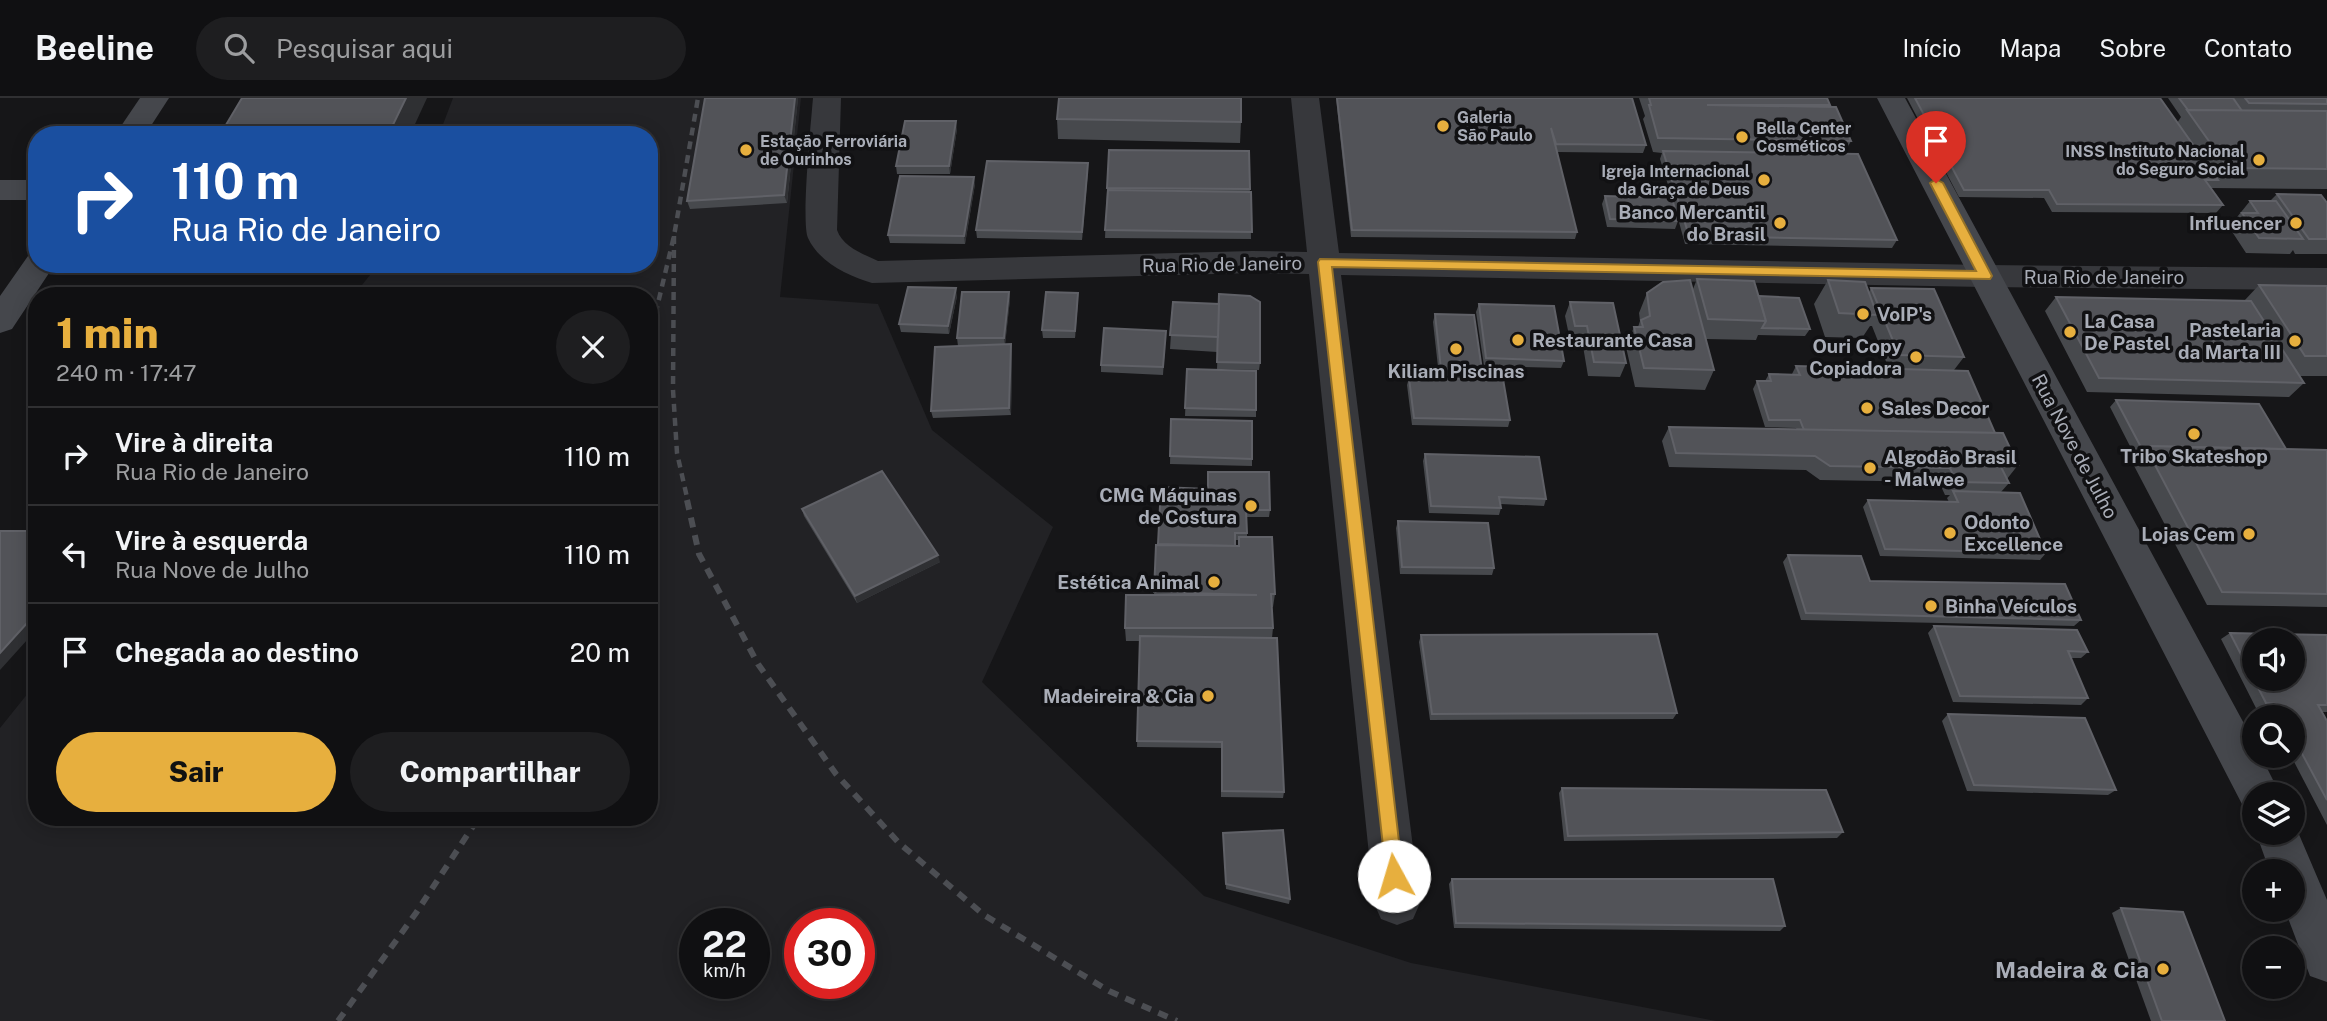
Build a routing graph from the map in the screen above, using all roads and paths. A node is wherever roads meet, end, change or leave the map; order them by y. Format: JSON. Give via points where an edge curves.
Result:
{"nodes":[{"id":1,"x":155,"y":98,"type":"edge"},
{"id":2,"x":827,"y":98,"type":"edge"},
{"id":3,"x":1305,"y":98,"type":"edge"},
{"id":4,"x":1891,"y":98,"type":"edge"},
{"id":5,"x":136,"y":126,"type":"edge"},
{"id":6,"x":0,"y":190,"type":"edge"},
{"id":7,"x":28,"y":190,"type":"edge"},
{"id":8,"x":1324,"y":262,"type":"junction"},
{"id":9,"x":33,"y":273,"type":"edge"},
{"id":10,"x":1985,"y":276,"type":"junction"},
{"id":11,"x":2327,"y":279,"type":"edge"},
{"id":12,"x":0,"y":321,"type":"edge"},
{"id":13,"x":2253,"y":782,"type":"edge"},
{"id":14,"x":2284,"y":845,"type":"edge"},
{"id":15,"x":2287,"y":845,"type":"edge"},
{"id":16,"x":2327,"y":901,"type":"edge"},
{"id":17,"x":1397,"y":903,"type":"dead end"},
{"id":18,"x":2327,"y":959,"type":"edge"}],
"edges":[{"from":1,"to":5,"type":"street"},
{"from":2,"to":8,"type":"street","name":"Rua Rio de Janeiro","via":[[823,239],[837,253],[872,272]]},
{"from":3,"to":8,"type":"street"},
{"from":4,"to":10,"type":"street","name":"Rua Nove de Julho"},
{"from":6,"to":7,"type":"street"},
{"from":8,"to":10,"type":"street","name":"Rua Rio de Janeiro"},
{"from":8,"to":17,"type":"street"},
{"from":9,"to":12,"type":"street"},
{"from":10,"to":11,"type":"street","name":"Rua Rio de Janeiro"},
{"from":10,"to":13,"type":"street","name":"Rua Nove de Julho"},
{"from":14,"to":18,"type":"street"},
{"from":15,"to":16,"type":"street"}]}
